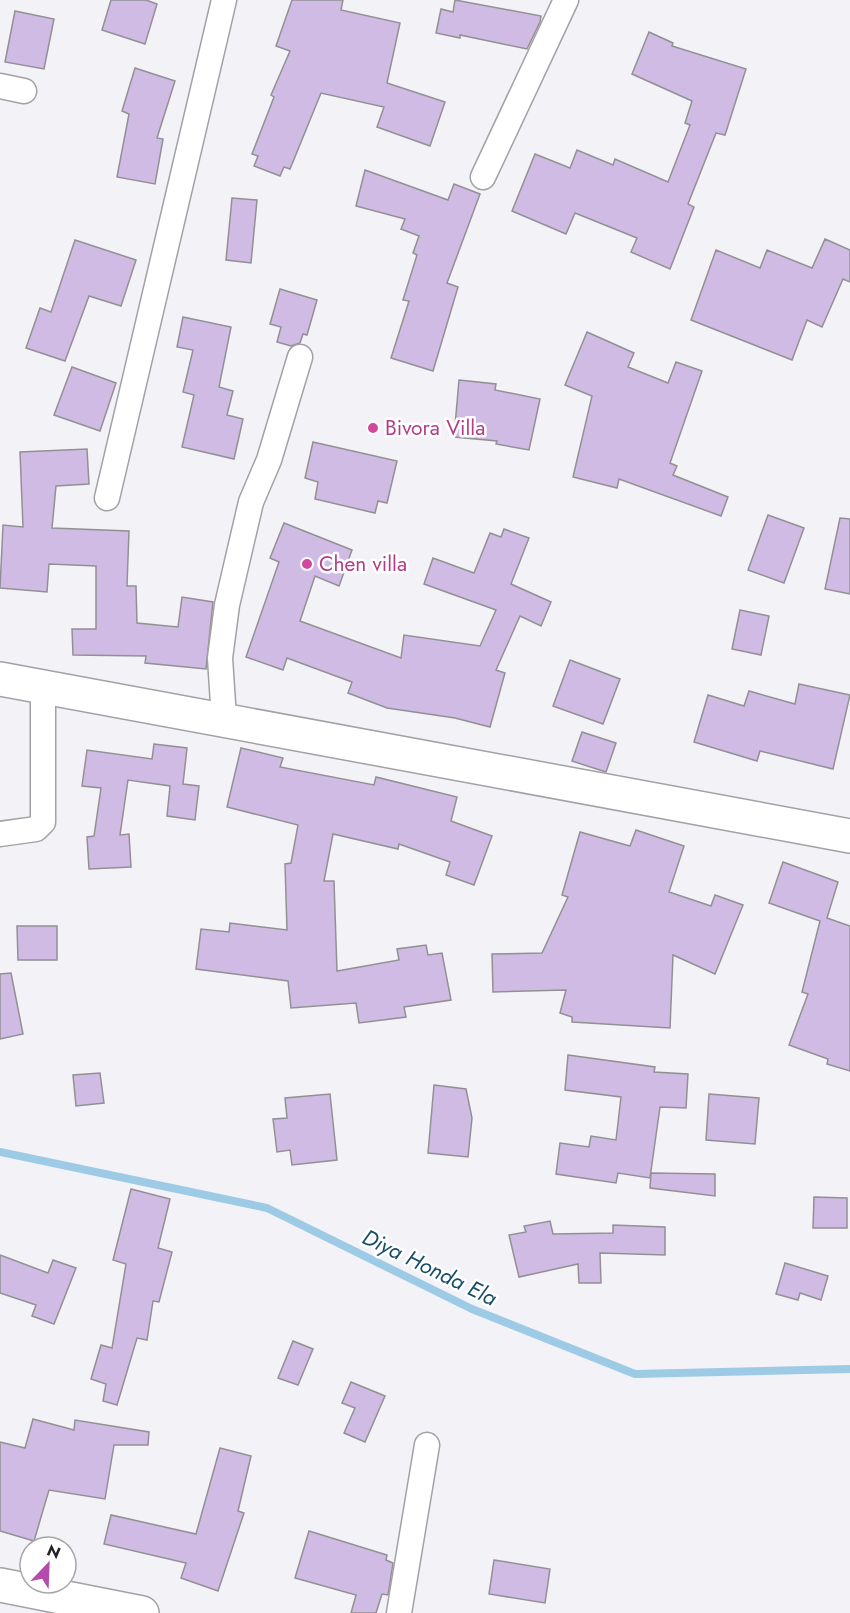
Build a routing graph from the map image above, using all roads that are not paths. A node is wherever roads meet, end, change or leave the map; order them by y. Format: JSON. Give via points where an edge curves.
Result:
{"nodes":[{"id":1,"x":224,"y":0,"type":"edge"},
{"id":2,"x":566,"y":0,"type":"edge"},
{"id":3,"x":0,"y":86,"type":"edge"},
{"id":4,"x":24,"y":91,"type":"dead end"},
{"id":5,"x":483,"y":177,"type":"dead end"},
{"id":6,"x":300,"y":357,"type":"dead end"},
{"id":7,"x":107,"y":498,"type":"dead end"},
{"id":8,"x":0,"y":679,"type":"edge"},
{"id":9,"x":43,"y":687,"type":"junction"},
{"id":10,"x":224,"y":719,"type":"junction"},
{"id":11,"x":0,"y":834,"type":"edge"},
{"id":12,"x":850,"y":836,"type":"edge"},
{"id":13,"x":427,"y":1445,"type":"dead end"},
{"id":14,"x":2,"y":1591,"type":"edge"},
{"id":15,"x":142,"y":1613,"type":"edge"},
{"id":16,"x":399,"y":1613,"type":"edge"}],
"edges":[{"from":1,"to":7,"type":"street"},
{"from":2,"to":5,"type":"street"},
{"from":3,"to":4,"type":"street"},
{"from":6,"to":10,"type":"street","via":[[269,460],[251,502],[227,605],[220,658]]},
{"from":8,"to":9,"type":"street"},
{"from":9,"to":10,"type":"street"},
{"from":9,"to":11,"type":"street","via":[[43,822],[36,829]]},
{"from":10,"to":12,"type":"street"},
{"from":13,"to":16,"type":"street"},
{"from":14,"to":15,"type":"street"}]}
